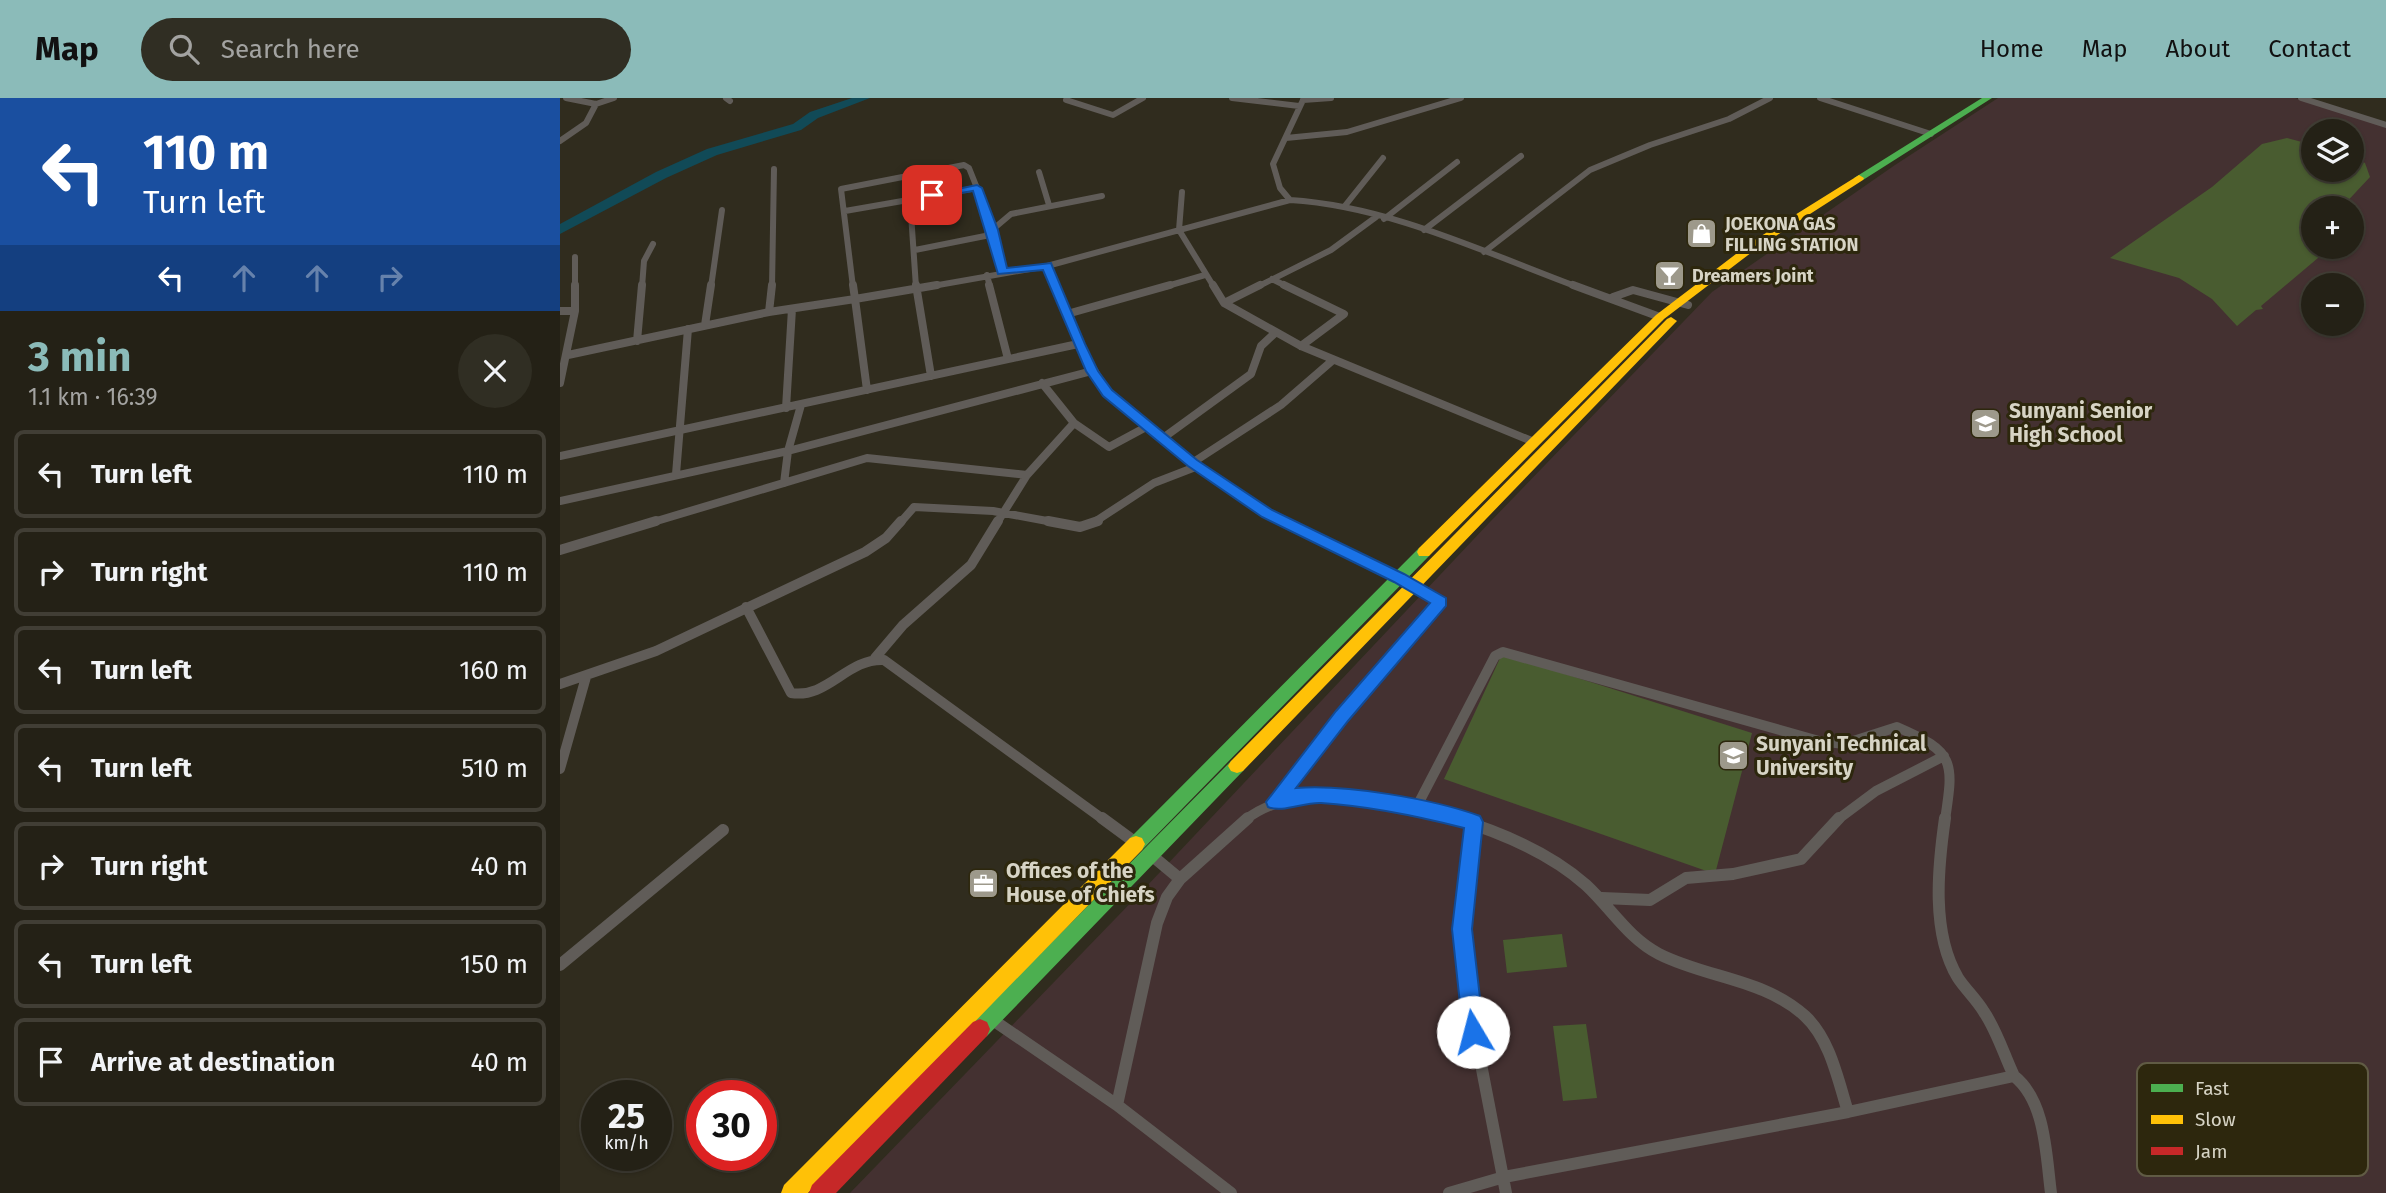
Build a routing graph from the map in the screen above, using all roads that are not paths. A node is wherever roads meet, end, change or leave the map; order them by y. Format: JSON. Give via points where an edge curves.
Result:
{"nodes":[{"id":1,"x":566,"y":98,"type":"edge"},
{"id":2,"x":614,"y":98,"type":"edge"},
{"id":3,"x":1143,"y":98,"type":"edge"},
{"id":4,"x":1232,"y":98,"type":"edge"},
{"id":5,"x":1331,"y":98,"type":"edge"},
{"id":6,"x":1461,"y":98,"type":"edge"},
{"id":7,"x":1770,"y":98,"type":"edge"},
{"id":8,"x":1820,"y":98,"type":"edge"},
{"id":9,"x":1988,"y":98,"type":"edge"},
{"id":10,"x":2301,"y":98,"type":"edge"},
{"id":11,"x":560,"y":100,"type":"edge"},
{"id":12,"x":1066,"y":100,"type":"edge"},
{"id":13,"x":1302,"y":101,"type":"edge"},
{"id":14,"x":596,"y":104,"type":"junction"},
{"id":15,"x":2386,"y":125,"type":"edge"},
{"id":16,"x":1931,"y":134,"type":"junction"},
{"id":17,"x":1286,"y":138,"type":"junction"},
{"id":18,"x":560,"y":141,"type":"edge"},
{"id":19,"x":1521,"y":156,"type":"dead end"},
{"id":20,"x":1382,"y":158,"type":"dead end"},
{"id":21,"x":1457,"y":162,"type":"dead end"},
{"id":22,"x":774,"y":169,"type":"dead end"},
{"id":23,"x":1039,"y":172,"type":"dead end"},
{"id":24,"x":977,"y":188,"type":"junction"},
{"id":25,"x":1181,"y":192,"type":"dead end"},
{"id":26,"x":1102,"y":196,"type":"dead end"},
{"id":27,"x":910,"y":199,"type":"junction"},
{"id":28,"x":1290,"y":200,"type":"junction"},
{"id":29,"x":1049,"y":205,"type":"junction"},
{"id":30,"x":1344,"y":207,"type":"junction"},
{"id":31,"x":722,"y":210,"type":"dead end"},
{"id":32,"x":845,"y":211,"type":"junction"},
{"id":33,"x":1380,"y":218,"type":"junction"},
{"id":34,"x":993,"y":230,"type":"junction"},
{"id":35,"x":1179,"y":230,"type":"junction"},
{"id":36,"x":1424,"y":230,"type":"junction"},
{"id":37,"x":653,"y":244,"type":"dead end"},
{"id":38,"x":915,"y":250,"type":"junction"},
{"id":39,"x":1484,"y":252,"type":"junction"},
{"id":40,"x":575,"y":257,"type":"dead end"},
{"id":41,"x":1047,"y":266,"type":"junction"},
{"id":42,"x":1002,"y":272,"type":"junction"},
{"id":43,"x":988,"y":275,"type":"junction"},
{"id":44,"x":1205,"y":275,"type":"junction"},
{"id":45,"x":1272,"y":279,"type":"junction"},
{"id":46,"x":916,"y":287,"type":"junction"},
{"id":47,"x":1613,"y":297,"type":"junction"},
{"id":48,"x":855,"y":299,"type":"junction"},
{"id":49,"x":1224,"y":303,"type":"junction"},
{"id":50,"x":1683,"y":303,"type":"junction"},
{"id":51,"x":792,"y":309,"type":"junction"},
{"id":52,"x":560,"y":311,"type":"edge"},
{"id":53,"x":575,"y":311,"type":"junction"},
{"id":54,"x":769,"y":312,"type":"junction"},
{"id":55,"x":1067,"y":314,"type":"junction"},
{"id":56,"x":1660,"y":317,"type":"junction"},
{"id":57,"x":705,"y":325,"type":"junction"},
{"id":58,"x":688,"y":329,"type":"junction"},
{"id":59,"x":1275,"y":333,"type":"junction"},
{"id":60,"x":638,"y":341,"type":"junction"},
{"id":61,"x":1079,"y":344,"type":"junction"},
{"id":62,"x":1301,"y":346,"type":"junction"},
{"id":63,"x":568,"y":355,"type":"junction"},
{"id":64,"x":1008,"y":359,"type":"junction"},
{"id":65,"x":1333,"y":360,"type":"junction"},
{"id":66,"x":1092,"y":371,"type":"junction"},
{"id":67,"x":931,"y":376,"type":"junction"},
{"id":68,"x":560,"y":383,"type":"edge"},
{"id":69,"x":1042,"y":383,"type":"junction"},
{"id":70,"x":867,"y":390,"type":"junction"},
{"id":71,"x":801,"y":405,"type":"junction"},
{"id":72,"x":786,"y":408,"type":"junction"},
{"id":73,"x":1074,"y":423,"type":"junction"},
{"id":74,"x":1147,"y":426,"type":"junction"},
{"id":75,"x":680,"y":428,"type":"junction"},
{"id":76,"x":1163,"y":438,"type":"junction"},
{"id":77,"x":1534,"y":442,"type":"junction"},
{"id":78,"x":788,"y":450,"type":"junction"},
{"id":79,"x":560,"y":456,"type":"edge"},
{"id":80,"x":1195,"y":465,"type":"junction"},
{"id":81,"x":676,"y":474,"type":"junction"},
{"id":82,"x":1027,"y":474,"type":"junction"},
{"id":83,"x":783,"y":483,"type":"junction"},
{"id":84,"x":560,"y":501,"type":"edge"},
{"id":85,"x":1002,"y":512,"type":"junction"},
{"id":86,"x":560,"y":550,"type":"edge"},
{"id":87,"x":1405,"y":582,"type":"junction"},
{"id":88,"x":746,"y":607,"type":"junction"},
{"id":89,"x":876,"y":658,"type":"junction"},
{"id":90,"x":586,"y":677,"type":"junction"},
{"id":91,"x":560,"y":684,"type":"edge"},
{"id":92,"x":1944,"y":756,"type":"junction"},
{"id":93,"x":560,"y":769,"type":"edge"},
{"id":94,"x":1275,"y":802,"type":"junction"},
{"id":95,"x":1416,"y":808,"type":"junction"},
{"id":96,"x":1474,"y":822,"type":"junction"},
{"id":97,"x":723,"y":830,"type":"dead end"},
{"id":98,"x":1136,"y":843,"type":"junction"},
{"id":99,"x":1150,"y":854,"type":"junction"},
{"id":100,"x":1180,"y":878,"type":"junction"},
{"id":101,"x":1602,"y":898,"type":"junction"},
{"id":102,"x":560,"y":965,"type":"edge"},
{"id":103,"x":990,"y":1018,"type":"junction"},
{"id":104,"x":2014,"y":1076,"type":"junction"},
{"id":105,"x":1117,"y":1105,"type":"junction"},
{"id":106,"x":1848,"y":1112,"type":"junction"},
{"id":107,"x":1504,"y":1177,"type":"junction"},
{"id":108,"x":792,"y":1193,"type":"edge"},
{"id":109,"x":820,"y":1193,"type":"edge"},
{"id":110,"x":1231,"y":1193,"type":"edge"},
{"id":111,"x":1449,"y":1193,"type":"edge"},
{"id":112,"x":1506,"y":1193,"type":"edge"},
{"id":113,"x":2051,"y":1193,"type":"edge"}],
"edges":[{"from":1,"to":11,"type":"street"},
{"from":1,"to":14,"type":"street"},
{"from":2,"to":14,"type":"street"},
{"from":3,"to":12,"type":"street","via":[[1113,115]]},
{"from":4,"to":13,"type":"street"},
{"from":5,"to":13,"type":"street"},
{"from":6,"to":17,"type":"street","via":[[1367,127]]},
{"from":7,"to":39,"type":"street","via":[[1730,119],[1590,170]]},
{"from":8,"to":16,"type":"street"},
{"from":9,"to":16,"type":"main road"},
{"from":10,"to":15,"type":"street"},
{"from":13,"to":17,"type":"street"},
{"from":14,"to":18,"type":"street","via":[[586,123]]},
{"from":16,"to":50,"type":"main road","via":[[1749,248]]},
{"from":17,"to":28,"type":"street","via":[[1273,164],[1280,188]]},
{"from":19,"to":36,"type":"street"},
{"from":20,"to":30,"type":"street"},
{"from":21,"to":33,"type":"street"},
{"from":22,"to":54,"type":"street"},
{"from":23,"to":29,"type":"street"},
{"from":24,"to":27,"type":"street"},
{"from":24,"to":32,"type":"street","via":[[967,165],[935,169],[843,188]]},
{"from":24,"to":34,"type":"street"},
{"from":25,"to":35,"type":"street"},
{"from":26,"to":29,"type":"street"},
{"from":27,"to":32,"type":"street"},
{"from":27,"to":38,"type":"street"},
{"from":28,"to":30,"type":"street"},
{"from":28,"to":35,"type":"street"},
{"from":29,"to":34,"type":"street","via":[[1011,214]]},
{"from":30,"to":33,"type":"street"},
{"from":31,"to":57,"type":"street"},
{"from":32,"to":48,"type":"street"},
{"from":33,"to":36,"type":"street"},
{"from":33,"to":45,"type":"street","via":[[1331,250]]},
{"from":34,"to":38,"type":"street","via":[[977,239]]},
{"from":34,"to":42,"type":"street"},
{"from":35,"to":41,"type":"street"},
{"from":35,"to":44,"type":"street"},
{"from":36,"to":39,"type":"street"},
{"from":37,"to":60,"type":"street","via":[[644,261]]},
{"from":38,"to":46,"type":"street"},
{"from":39,"to":47,"type":"street"},
{"from":40,"to":53,"type":"street"},
{"from":41,"to":42,"type":"street"},
{"from":41,"to":55,"type":"street"},
{"from":42,"to":43,"type":"street"},
{"from":43,"to":46,"type":"street"},
{"from":43,"to":64,"type":"street"},
{"from":44,"to":49,"type":"street"},
{"from":44,"to":55,"type":"street"},
{"from":45,"to":49,"type":"street"},
{"from":45,"to":62,"type":"street","via":[[1343,314]]},
{"from":46,"to":48,"type":"street"},
{"from":46,"to":67,"type":"street"},
{"from":47,"to":50,"type":"street","via":[[1633,290]]},
{"from":47,"to":56,"type":"street"},
{"from":48,"to":51,"type":"street"},
{"from":48,"to":70,"type":"street"},
{"from":49,"to":59,"type":"street"},
{"from":50,"to":56,"type":"main road"},
{"from":50,"to":87,"type":"main road"},
{"from":51,"to":54,"type":"street"},
{"from":51,"to":72,"type":"street"},
{"from":52,"to":53,"type":"street"},
{"from":53,"to":63,"type":"street"},
{"from":54,"to":57,"type":"street"},
{"from":55,"to":61,"type":"street"},
{"from":56,"to":77,"type":"main road"},
{"from":57,"to":58,"type":"street"},
{"from":58,"to":60,"type":"street"},
{"from":58,"to":75,"type":"street"},
{"from":59,"to":62,"type":"street"},
{"from":59,"to":76,"type":"street","via":[[1261,346],[1251,374]]},
{"from":60,"to":63,"type":"street"},
{"from":61,"to":64,"type":"street"},
{"from":61,"to":66,"type":"street"},
{"from":62,"to":65,"type":"street"},
{"from":63,"to":68,"type":"street"},
{"from":64,"to":67,"type":"street"},
{"from":65,"to":77,"type":"street"},
{"from":65,"to":80,"type":"street","via":[[1281,405]]},
{"from":66,"to":69,"type":"street"},
{"from":66,"to":74,"type":"street","via":[[1108,393]]},
{"from":67,"to":70,"type":"street"},
{"from":69,"to":73,"type":"street"},
{"from":69,"to":78,"type":"street"},
{"from":70,"to":71,"type":"street"},
{"from":71,"to":72,"type":"street"},
{"from":71,"to":78,"type":"street"},
{"from":72,"to":75,"type":"street"},
{"from":73,"to":74,"type":"street","via":[[1109,447]]},
{"from":73,"to":82,"type":"street"},
{"from":74,"to":76,"type":"street"},
{"from":75,"to":79,"type":"street"},
{"from":75,"to":81,"type":"street"},
{"from":76,"to":80,"type":"street"},
{"from":77,"to":87,"type":"main road"},
{"from":78,"to":81,"type":"street"},
{"from":78,"to":83,"type":"street"},
{"from":80,"to":85,"type":"street","via":[[1154,483],[1090,525],[1059,524]]},
{"from":80,"to":87,"type":"street","via":[[1267,514]]},
{"from":81,"to":84,"type":"street"},
{"from":82,"to":83,"type":"street","via":[[867,458]]},
{"from":82,"to":85,"type":"street"},
{"from":83,"to":86,"type":"street"},
{"from":85,"to":88,"type":"street","via":[[915,507],[886,538],[865,552]]},
{"from":85,"to":89,"type":"street","via":[[971,565],[903,625]]},
{"from":87,"to":94,"type":"street","via":[[1440,602]]},
{"from":87,"to":98,"type":"main road"},
{"from":87,"to":99,"type":"main road"},
{"from":88,"to":89,"type":"street","via":[[791,693],[798,696]]},
{"from":88,"to":90,"type":"street","via":[[656,651]]},
{"from":89,"to":98,"type":"street"},
{"from":90,"to":91,"type":"street"},
{"from":90,"to":93,"type":"street"},
{"from":92,"to":95,"type":"street","via":[[1927,740],[1897,727],[1844,744],[1819,741],[1503,652],[1495,656]]},
{"from":92,"to":101,"type":"street","via":[[1876,791],[1837,820],[1801,859],[1686,878],[1650,900]]},
{"from":92,"to":104,"type":"street","via":[[1952,773],[1939,858],[1945,940],[1957,976],[1985,1013]]},
{"from":94,"to":95,"type":"street","via":[[1320,795]]},
{"from":94,"to":100,"type":"street","via":[[1258,811]]},
{"from":95,"to":96,"type":"street"},
{"from":96,"to":101,"type":"street","via":[[1576,877]]},
{"from":96,"to":107,"type":"street","via":[[1462,929],[1467,992]]},
{"from":97,"to":102,"type":"street"},
{"from":98,"to":108,"type":"main road"},
{"from":99,"to":100,"type":"street"},
{"from":99,"to":103,"type":"main road"},
{"from":100,"to":105,"type":"street","via":[[1157,923]]},
{"from":101,"to":106,"type":"street","via":[[1649,949],[1782,997],[1802,1010],[1826,1046]]},
{"from":103,"to":105,"type":"street"},
{"from":103,"to":109,"type":"main road"},
{"from":104,"to":106,"type":"street"},
{"from":104,"to":113,"type":"street","via":[[2023,1080],[2034,1097]]},
{"from":105,"to":110,"type":"street"},
{"from":106,"to":107,"type":"street"},
{"from":107,"to":111,"type":"street"},
{"from":107,"to":112,"type":"street"}]}
